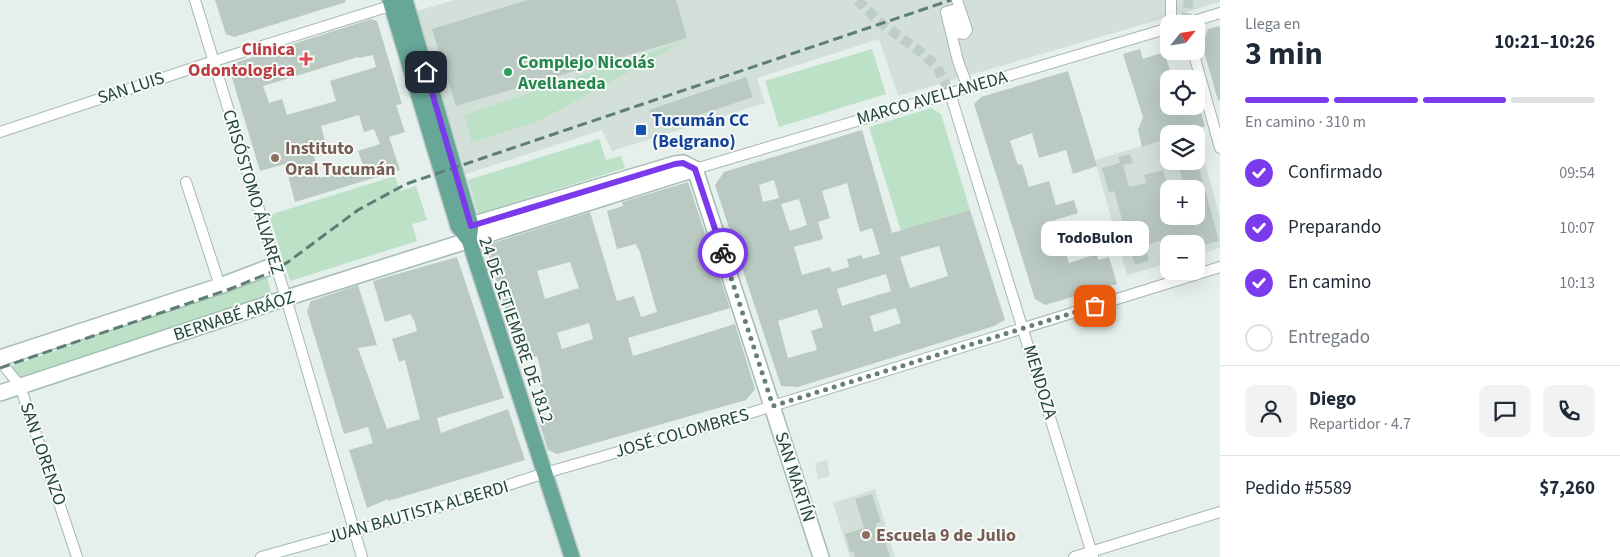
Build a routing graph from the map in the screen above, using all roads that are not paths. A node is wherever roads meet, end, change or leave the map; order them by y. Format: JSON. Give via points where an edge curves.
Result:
{"nodes":[{"id":1,"x":195,"y":0,"type":"edge"},
{"id":2,"x":957,"y":0,"type":"edge"},
{"id":3,"x":1171,"y":0,"type":"edge"},
{"id":4,"x":400,"y":1,"type":"edge"},
{"id":5,"x":1220,"y":13,"type":"edge"},
{"id":6,"x":1171,"y":15,"type":"edge"},
{"id":7,"x":1205,"y":18,"type":"edge"},
{"id":8,"x":1160,"y":31,"type":"edge"},
{"id":9,"x":1196,"y":60,"type":"edge"},
{"id":10,"x":214,"y":61,"type":"junction"},
{"id":11,"x":968,"y":88,"type":"junction"},
{"id":12,"x":950,"y":93,"type":"junction"},
{"id":13,"x":0,"y":132,"type":"edge"},
{"id":14,"x":1220,"y":148,"type":"edge"},
{"id":15,"x":695,"y":169,"type":"junction"},
{"id":16,"x":186,"y":182,"type":"dead end"},
{"id":17,"x":470,"y":233,"type":"junction"},
{"id":18,"x":275,"y":266,"type":"junction"},
{"id":19,"x":1220,"y":267,"type":"edge"},
{"id":20,"x":220,"y":286,"type":"junction"},
{"id":21,"x":286,"y":298,"type":"junction"},
{"id":22,"x":1024,"y":329,"type":"junction"},
{"id":23,"x":0,"y":357,"type":"edge"},
{"id":24,"x":20,"y":386,"type":"junction"},
{"id":25,"x":0,"y":393,"type":"edge"},
{"id":26,"x":773,"y":406,"type":"junction"},
{"id":27,"x":545,"y":473,"type":"junction"},
{"id":28,"x":1220,"y":512,"type":"edge"},
{"id":29,"x":354,"y":531,"type":"junction"},
{"id":30,"x":1092,"y":554,"type":"edge"},
{"id":31,"x":77,"y":557,"type":"edge"},
{"id":32,"x":261,"y":557,"type":"edge"},
{"id":33,"x":362,"y":557,"type":"edge"},
{"id":34,"x":572,"y":557,"type":"edge"},
{"id":35,"x":821,"y":557,"type":"edge"},
{"id":36,"x":1074,"y":557,"type":"edge"}],
"edges":[{"from":1,"to":10,"type":"street","name":"CRISÓSTOMO ÁLVAREZ"},
{"from":2,"to":11,"type":"street","via":[[967,30],[964,34],[959,33],[953,10],[946,12]]},
{"from":3,"to":6,"type":"street"},
{"from":4,"to":10,"type":"street","name":"SAN LUIS"},
{"from":4,"to":17,"type":"main road","name":"24 DE SETIEMBRE DE 1812"},
{"from":5,"to":7,"type":"street"},
{"from":8,"to":11,"type":"street","name":"MARCO AVELLANEDA"},
{"from":9,"to":14,"type":"street"},
{"from":10,"to":13,"type":"street","name":"SAN LUIS"},
{"from":10,"to":18,"type":"street","name":"CRISÓSTOMO ÁLVAREZ"},
{"from":11,"to":12,"type":"street","name":"MARCO AVELLANEDA"},
{"from":12,"to":15,"type":"street","name":"MARCO AVELLANEDA"},
{"from":12,"to":22,"type":"street","name":"MENDOZA"},
{"from":15,"to":17,"type":"street","name":"MARCO AVELLANEDA"},
{"from":15,"to":26,"type":"street","name":"SAN MARTÍN"},
{"from":16,"to":20,"type":"street"},
{"from":17,"to":21,"type":"street","name":"BERNABÉ ARÁOZ"},
{"from":17,"to":27,"type":"main road","name":"24 DE SETIEMBRE DE 1812"},
{"from":18,"to":20,"type":"street","name":"BERNABÉ ARÁOZ"},
{"from":18,"to":21,"type":"street","name":"CRISÓSTOMO ÁLVAREZ"},
{"from":19,"to":22,"type":"street","name":"JOSÉ COLOMBRES"},
{"from":20,"to":23,"type":"street","name":"BERNABÉ ARÁOZ"},
{"from":21,"to":24,"type":"street","name":"BERNABÉ ARÁOZ"},
{"from":21,"to":29,"type":"street","name":"CRISÓSTOMO ÁLVAREZ"},
{"from":22,"to":26,"type":"street","name":"JOSÉ COLOMBRES"},
{"from":22,"to":30,"type":"street","name":"MENDOZA"},
{"from":23,"to":24,"type":"street","name":"SAN LORENZO"},
{"from":24,"to":25,"type":"street","name":"BERNABÉ ARÁOZ"},
{"from":24,"to":31,"type":"street","name":"SAN LORENZO"},
{"from":26,"to":27,"type":"street","name":"JOSÉ COLOMBRES"},
{"from":26,"to":35,"type":"street","name":"SAN MARTÍN"},
{"from":27,"to":29,"type":"street","name":"JUAN BAUTISTA ALBERDI"},
{"from":27,"to":34,"type":"main road","name":"24 DE SETIEMBRE DE 1812"},
{"from":28,"to":30,"type":"street"},
{"from":29,"to":32,"type":"street","name":"JUAN BAUTISTA ALBERDI"},
{"from":29,"to":33,"type":"street","name":"CRISÓSTOMO ÁLVAREZ"},
{"from":30,"to":36,"type":"street"}]}
